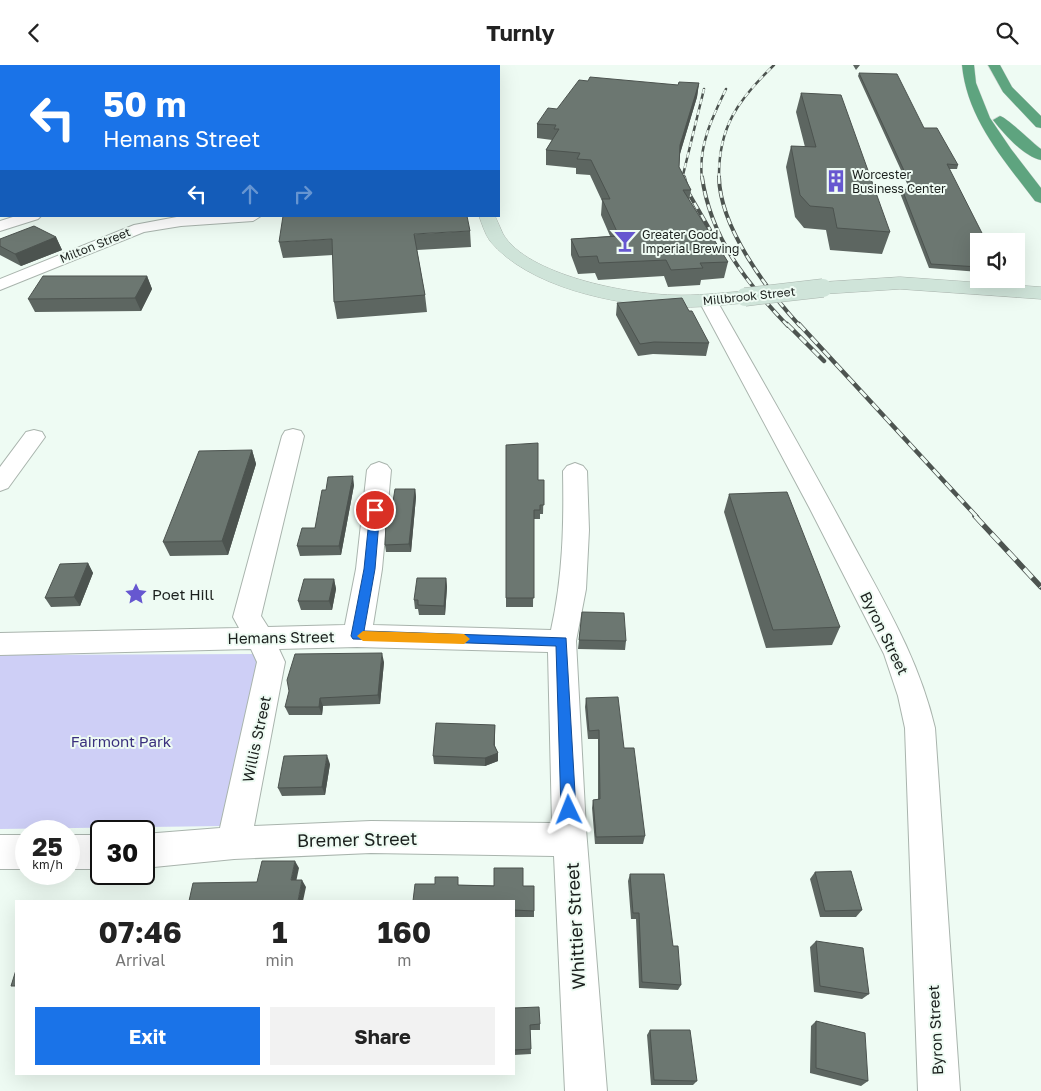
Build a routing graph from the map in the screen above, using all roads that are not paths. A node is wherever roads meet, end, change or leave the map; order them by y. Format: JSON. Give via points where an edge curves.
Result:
{"nodes":[{"id":1,"x":968,"y":65,"type":"edge"},
{"id":2,"x":994,"y":65,"type":"edge"},
{"id":3,"x":1004,"y":65,"type":"edge"},
{"id":4,"x":970,"y":82,"type":"junction"},
{"id":5,"x":1041,"y":105,"type":"edge"},
{"id":6,"x":1041,"y":124,"type":"edge"},
{"id":7,"x":1041,"y":156,"type":"edge"},
{"id":8,"x":1041,"y":198,"type":"edge"},
{"id":9,"x":30,"y":217,"type":"edge"},
{"id":10,"x":237,"y":217,"type":"edge"},
{"id":11,"x":487,"y":217,"type":"edge"},
{"id":12,"x":0,"y":226,"type":"edge"},
{"id":13,"x":0,"y":285,"type":"edge"},
{"id":14,"x":1041,"y":293,"type":"edge"},
{"id":15,"x":708,"y":301,"type":"junction"},
{"id":16,"x":293,"y":436,"type":"dead end"},
{"id":17,"x":34,"y":437,"type":"dead end"},
{"id":18,"x":379,"y":470,"type":"dead end"},
{"id":19,"x":575,"y":471,"type":"dead end"},
{"id":20,"x":0,"y":483,"type":"edge"},
{"id":21,"x":357,"y":636,"type":"junction"},
{"id":22,"x":260,"y":637,"type":"junction"},
{"id":23,"x":562,"y":641,"type":"junction"},
{"id":24,"x":0,"y":643,"type":"edge"},
{"id":25,"x":570,"y":841,"type":"junction"},
{"id":26,"x":234,"y":843,"type":"junction"},
{"id":27,"x":155,"y":850,"type":"edge"},
{"id":28,"x":0,"y":853,"type":"edge"},
{"id":29,"x":15,"y":853,"type":"edge"},
{"id":30,"x":586,"y":1091,"type":"edge"},
{"id":31,"x":939,"y":1091,"type":"edge"}],
"edges":[{"from":1,"to":4,"type":"highway"},
{"from":2,"to":6,"type":"highway","via":[[1007,89]]},
{"from":3,"to":5,"type":"highway","via":[[1017,84]]},
{"from":4,"to":7,"type":"highway","via":[[1009,131]]},
{"from":4,"to":8,"type":"highway","via":[[992,130]]},
{"from":9,"to":12,"type":"street"},
{"from":10,"to":13,"type":"street","name":"Milton Street","via":[[175,221],[140,228]]},
{"from":11,"to":15,"type":"main road","name":"Millbrook Street","via":[[489,227],[504,247],[524,262],[549,274],[618,295],[668,301]]},
{"from":14,"to":15,"type":"main road","name":"Millbrook Street","bridge":true,"via":[[900,283]]},
{"from":15,"to":31,"type":"street","name":"Byron Street","via":[[898,654],[913,696],[920,728]]},
{"from":16,"to":22,"type":"street","name":"Willis Street","via":[[247,617]]},
{"from":17,"to":20,"type":"street"},
{"from":18,"to":21,"type":"street","via":[[369,569]]},
{"from":19,"to":23,"type":"street","name":"Whittier Street","via":[[577,530],[573,589]]},
{"from":21,"to":22,"type":"street","name":"Hemans Street"},
{"from":21,"to":23,"type":"street","name":"Hemans Street"},
{"from":22,"to":24,"type":"street","name":"Hemans Street"},
{"from":22,"to":26,"type":"street","name":"Willis Street","via":[[271,662]]},
{"from":23,"to":25,"type":"street","name":"Whittier Street"},
{"from":25,"to":26,"type":"street","name":"Bremer Street","via":[[371,837]]},
{"from":25,"to":30,"type":"street","name":"Whittier Street"},
{"from":26,"to":27,"type":"street","name":"Bremer Street"},
{"from":28,"to":29,"type":"street"}]}
